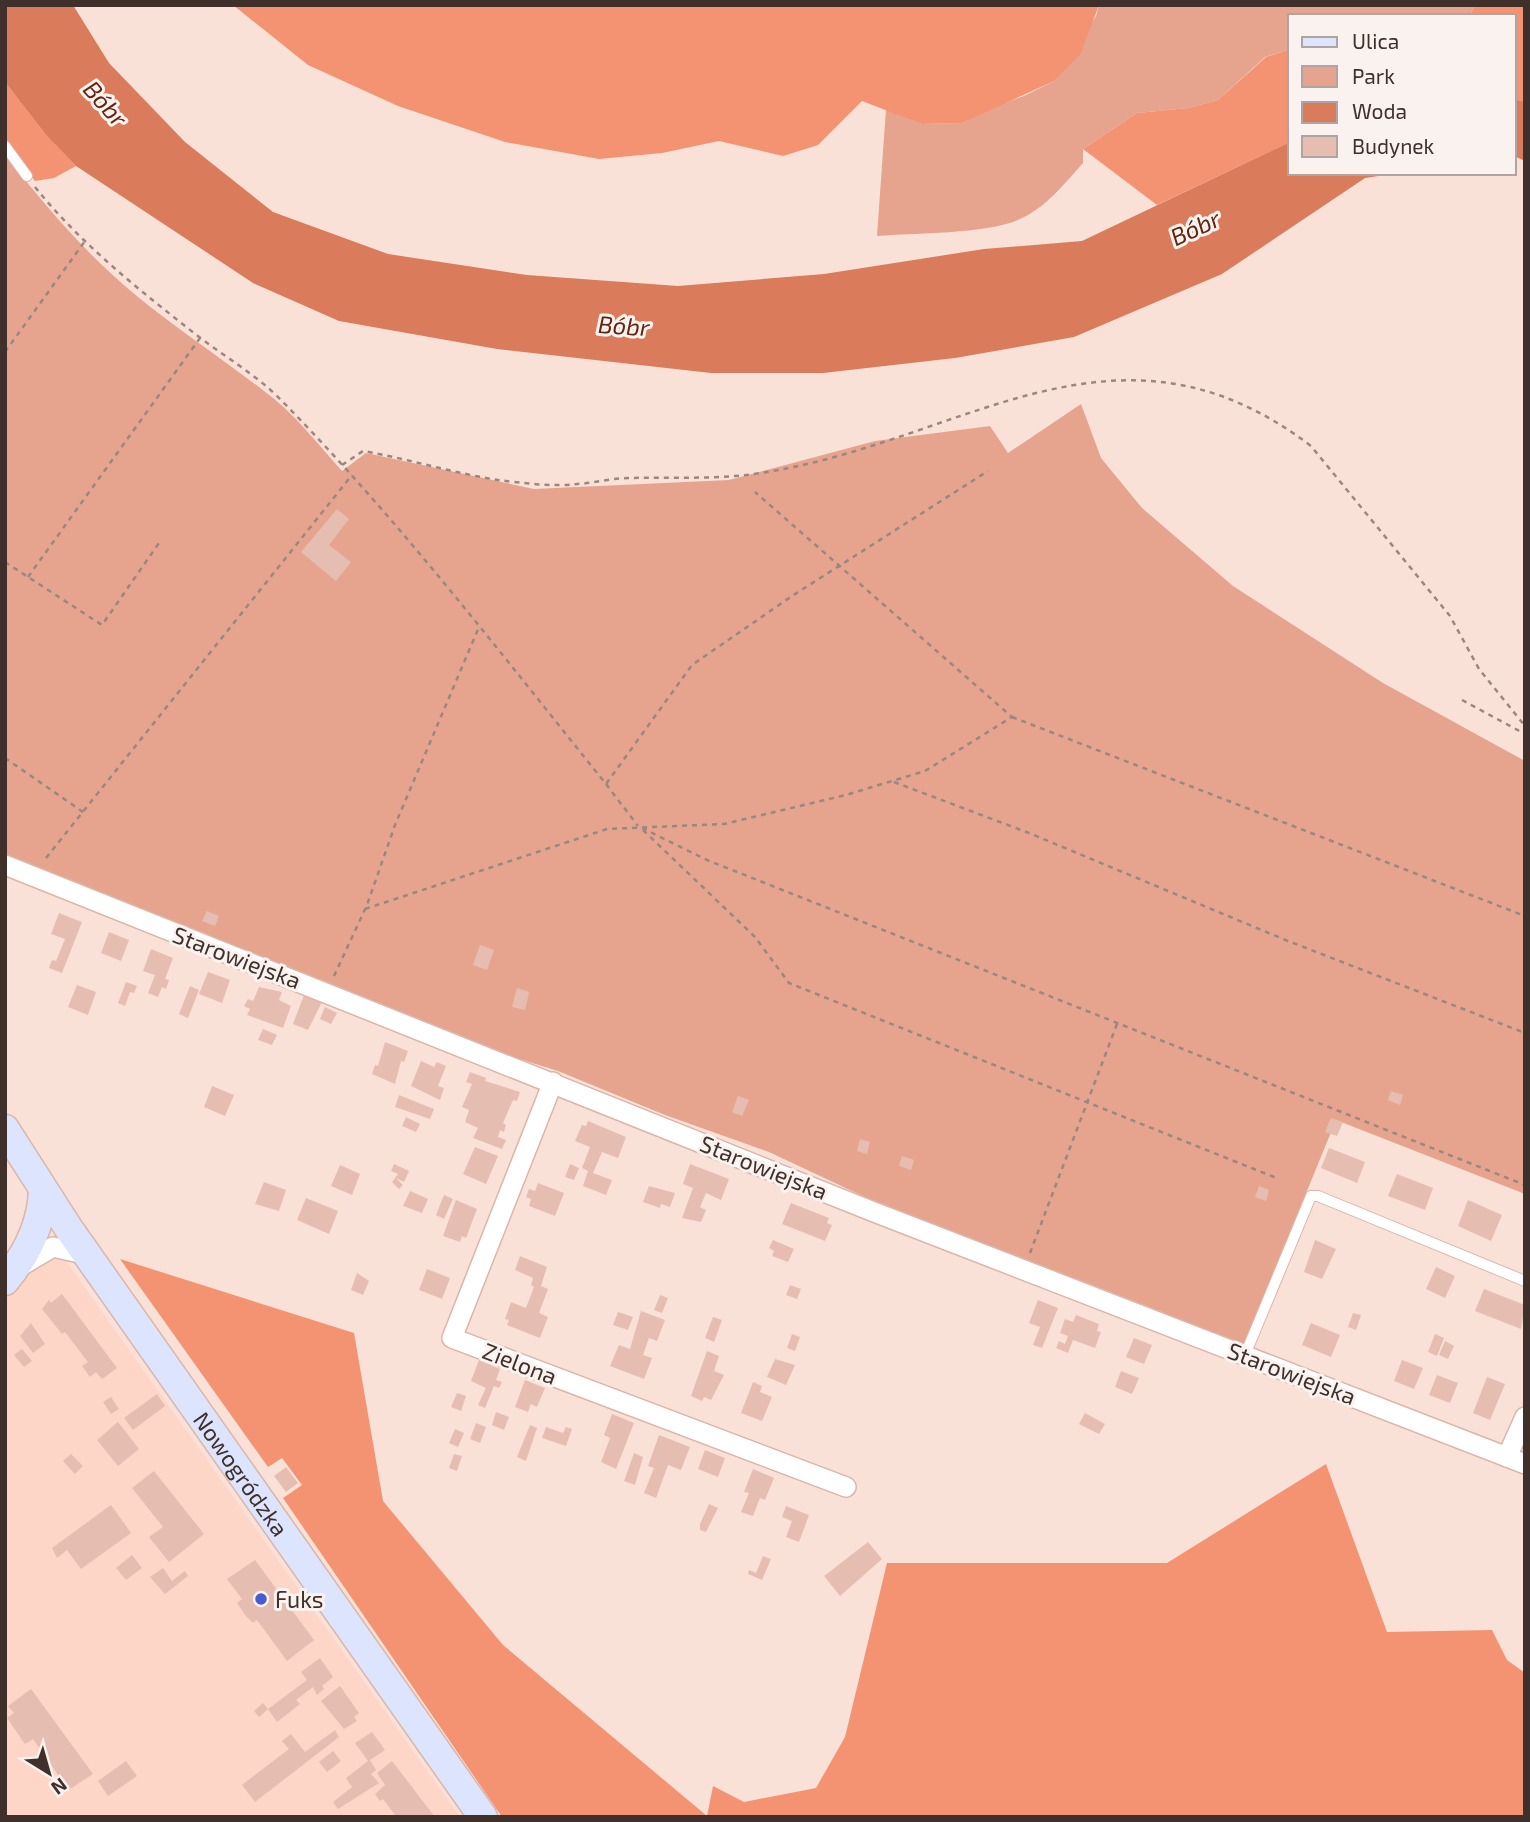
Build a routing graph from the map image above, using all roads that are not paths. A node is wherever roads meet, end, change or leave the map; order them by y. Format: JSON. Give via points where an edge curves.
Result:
{"nodes":[{"id":1,"x":5,"y":146,"type":"edge"},
{"id":2,"x":27,"y":176,"type":"road end"},
{"id":3,"x":5,"y":865,"type":"edge"},
{"id":4,"x":553,"y":1082,"type":"junction"},
{"id":5,"x":5,"y":1129,"type":"edge"},
{"id":6,"x":43,"y":1190,"type":"junction"},
{"id":7,"x":88,"y":1255,"type":"junction"},
{"id":8,"x":8,"y":1277,"type":"edge"},
{"id":9,"x":1525,"y":1281,"type":"edge"},
{"id":10,"x":1245,"y":1355,"type":"junction"},
{"id":11,"x":1525,"y":1417,"type":"edge"},
{"id":12,"x":1516,"y":1461,"type":"edge"},
{"id":13,"x":846,"y":1487,"type":"dead end"},
{"id":14,"x":483,"y":1817,"type":"edge"}],
"edges":[{"from":1,"to":2,"type":"lane"},
{"from":3,"to":4,"type":"street","name":"Starowiejska"},
{"from":4,"to":10,"type":"street","name":"Starowiejska"},
{"from":4,"to":13,"type":"street","name":"Zielona","via":[[452,1338]]},
{"from":5,"to":6,"type":"main road","name":"Nowogródzka"},
{"from":6,"to":7,"type":"main road","name":"Nowogródzka"},
{"from":6,"to":8,"type":"main road","via":[[42,1216]]},
{"from":7,"to":8,"type":"street","via":[[54,1247]]},
{"from":7,"to":14,"type":"main road","name":"Nowogródzka"},
{"from":9,"to":10,"type":"lane","via":[[1311,1196]]},
{"from":10,"to":12,"type":"street","name":"Starowiejska"},
{"from":11,"to":12,"type":"street"}]}
